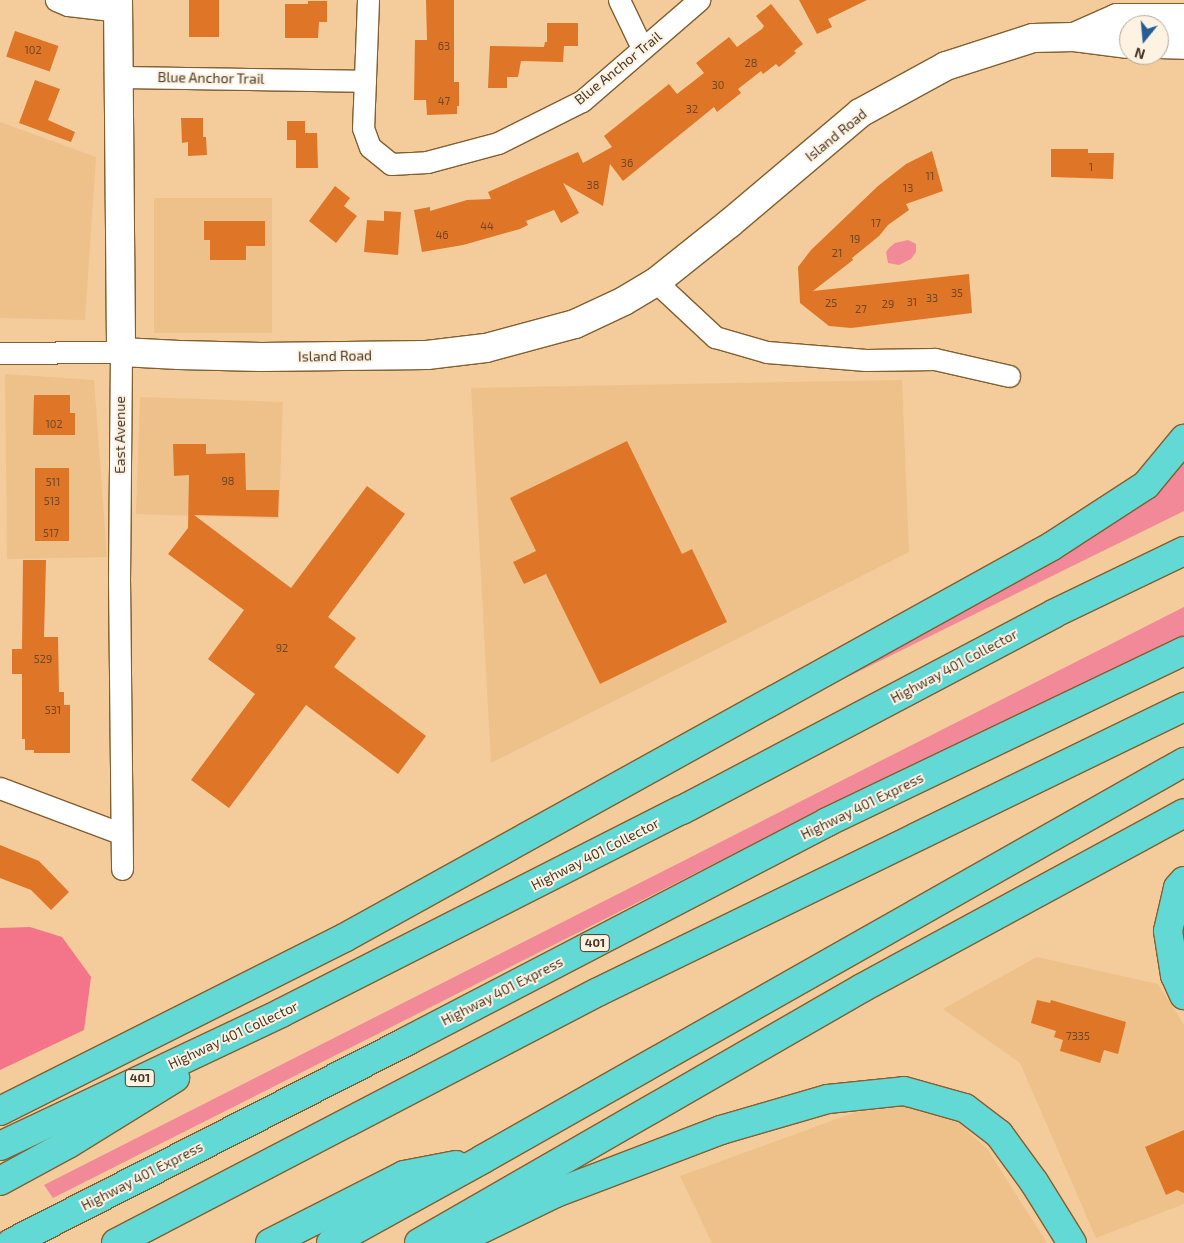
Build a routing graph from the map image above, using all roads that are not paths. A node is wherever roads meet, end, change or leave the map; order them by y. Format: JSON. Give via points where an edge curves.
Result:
{"nodes":[{"id":1,"x":56,"y":0,"type":"edge"},
{"id":2,"x":368,"y":0,"type":"edge"},
{"id":3,"x":619,"y":0,"type":"edge"},
{"id":4,"x":699,"y":0,"type":"edge"},
{"id":5,"x":118,"y":5,"type":"edge"},
{"id":6,"x":1184,"y":18,"type":"edge"},
{"id":7,"x":1074,"y":37,"type":"junction"},
{"id":8,"x":1119,"y":43,"type":"edge"},
{"id":9,"x":1169,"y":44,"type":"edge"},
{"id":10,"x":1184,"y":44,"type":"edge"},
{"id":11,"x":642,"y":48,"type":"junction"},
{"id":12,"x":117,"y":77,"type":"junction"},
{"id":13,"x":365,"y":81,"type":"junction"},
{"id":14,"x":656,"y":282,"type":"junction"},
{"id":15,"x":0,"y":352,"type":"edge"},
{"id":16,"x":121,"y":352,"type":"junction"},
{"id":17,"x":1010,"y":376,"type":"dead end"},
{"id":18,"x":1184,"y":439,"type":"edge"},
{"id":19,"x":1184,"y":551,"type":"edge"},
{"id":20,"x":1184,"y":651,"type":"edge"},
{"id":21,"x":1184,"y":706,"type":"edge"},
{"id":22,"x":1184,"y":762,"type":"edge"},
{"id":23,"x":0,"y":788,"type":"edge"},
{"id":24,"x":1184,"y":813,"type":"edge"},
{"id":25,"x":120,"y":833,"type":"junction"},
{"id":26,"x":122,"y":870,"type":"dead end"},
{"id":27,"x":1184,"y":881,"type":"edge"},
{"id":28,"x":1184,"y":995,"type":"edge"},
{"id":29,"x":281,"y":1013,"type":"junction"},
{"id":30,"x":0,"y":1112,"type":"edge"},
{"id":31,"x":0,"y":1146,"type":"edge"},
{"id":32,"x":483,"y":1159,"type":"junction"},
{"id":33,"x":0,"y":1181,"type":"edge"},
{"id":34,"x":11,"y":1243,"type":"edge"},
{"id":35,"x":116,"y":1243,"type":"edge"},
{"id":36,"x":270,"y":1243,"type":"edge"},
{"id":37,"x":331,"y":1243,"type":"edge"},
{"id":38,"x":419,"y":1243,"type":"edge"},
{"id":39,"x":453,"y":1243,"type":"edge"},
{"id":40,"x":1072,"y":1243,"type":"edge"}],
"edges":[{"from":1,"to":5,"type":"street","via":[[68,4]]},
{"from":2,"to":13,"type":"street","name":"Blue Anchor Trail"},
{"from":3,"to":11,"type":"street"},
{"from":4,"to":11,"type":"street","name":"Blue Anchor Trail"},
{"from":5,"to":12,"type":"street","name":"East Avenue"},
{"from":6,"to":7,"type":"street","name":"Island Road","via":[[1117,18]]},
{"from":7,"to":8,"type":"street","name":"Island Road"},
{"from":7,"to":14,"type":"street","name":"Island Road","via":[[1033,38],[946,66],[860,112]]},
{"from":9,"to":10,"type":"street"},
{"from":11,"to":13,"type":"street","name":"Blue Anchor Trail","via":[[582,101],[498,143],[427,162],[391,164],[370,148],[363,128]]},
{"from":12,"to":13,"type":"street","name":"Blue Anchor Trail"},
{"from":12,"to":16,"type":"street","name":"East Avenue"},
{"from":14,"to":16,"type":"street","name":"Island Road","via":[[575,324],[486,348],[427,355],[261,357]]},
{"from":14,"to":17,"type":"street","via":[[715,338],[767,352],[866,360],[934,359]]},
{"from":15,"to":16,"type":"street","name":"Island Road"},
{"from":16,"to":25,"type":"street","name":"East Avenue"},
{"from":18,"to":30,"type":"highway","via":[[1146,485],[1052,546],[344,938]]},
{"from":19,"to":29,"type":"highway","name":"Highway 401 Collector","number":"401","via":[[1053,614],[682,810]]},
{"from":20,"to":34,"type":"highway","name":"Highway 401 Express","number":"401","via":[[827,822]]},
{"from":21,"to":35,"type":"highway","via":[[598,992]]},
{"from":22,"to":32,"type":"highway"},
{"from":23,"to":25,"type":"street"},
{"from":24,"to":38,"type":"highway","via":[[862,988]]},
{"from":25,"to":26,"type":"street","name":"East Avenue"},
{"from":27,"to":28,"type":"highway","via":[[1178,888],[1168,931],[1174,975]]},
{"from":29,"to":31,"type":"highway","name":"Highway 401 Collector","number":"401"},
{"from":29,"to":33,"type":"highway","via":[[68,1144]]},
{"from":32,"to":36,"type":"highway","via":[[404,1175]]},
{"from":32,"to":37,"type":"highway"},
{"from":39,"to":40,"type":"highway","via":[[556,1193],[721,1130],[828,1099],[904,1091],[964,1108],[999,1134]]}]}
